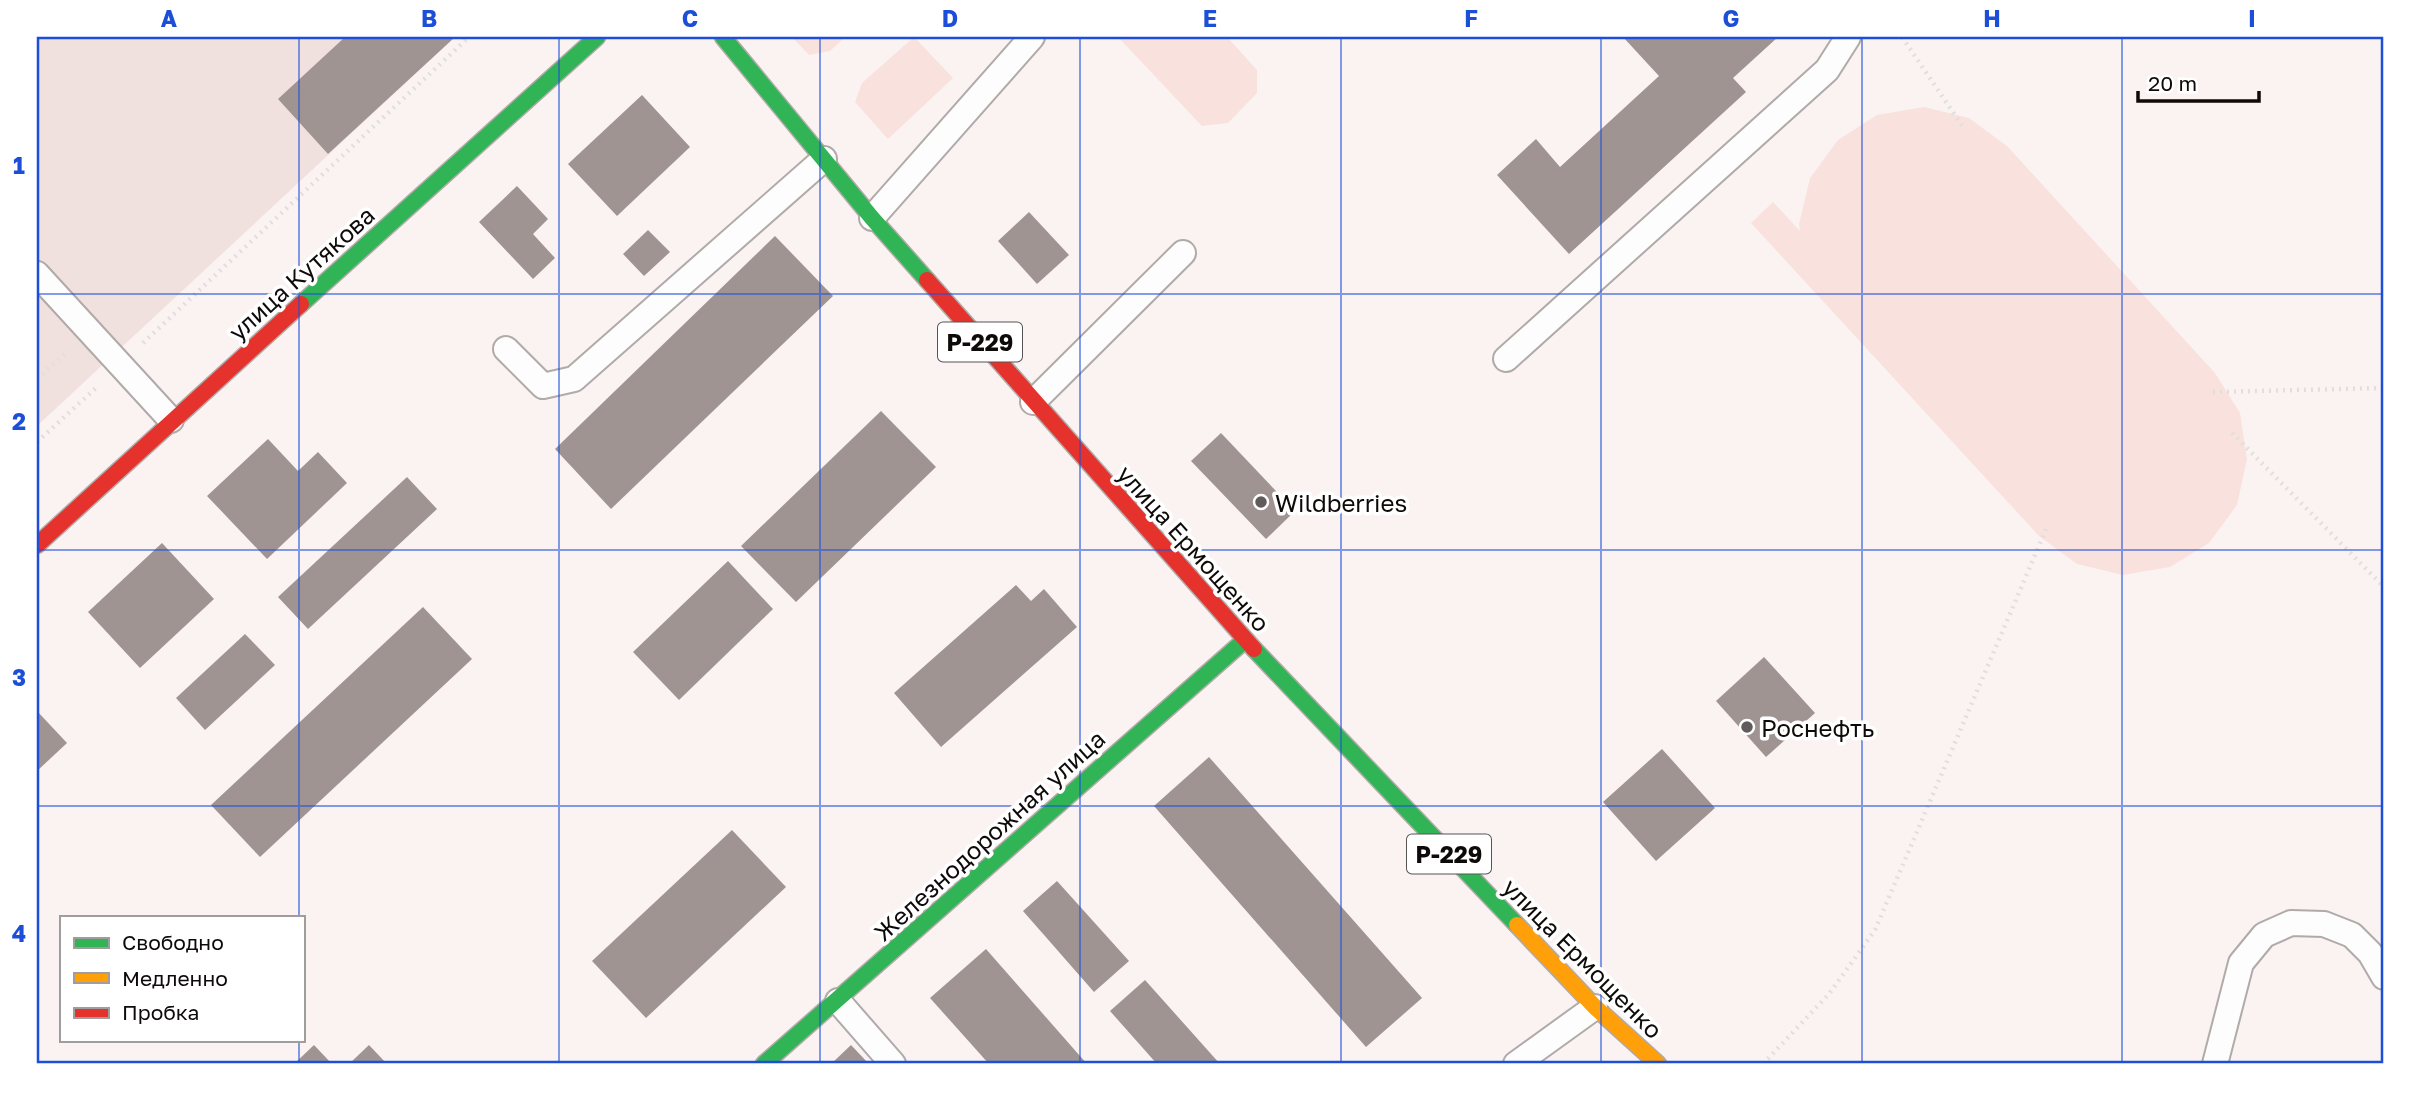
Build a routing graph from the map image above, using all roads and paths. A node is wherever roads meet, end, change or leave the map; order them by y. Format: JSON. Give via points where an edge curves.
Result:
{"nodes":[{"id":1,"x":469,"y":37,"type":"edge"},
{"id":2,"x":597,"y":37,"type":"edge"},
{"id":3,"x":723,"y":37,"type":"edge"},
{"id":4,"x":1032,"y":37,"type":"edge"},
{"id":5,"x":1848,"y":37,"type":"edge"},
{"id":6,"x":1902,"y":37,"type":"edge"},
{"id":7,"x":1965,"y":130,"type":"dead end"},
{"id":8,"x":824,"y":159,"type":"junction"},
{"id":9,"x":872,"y":218,"type":"junction"},
{"id":10,"x":1183,"y":253,"type":"dead end"},
{"id":11,"x":37,"y":274,"type":"edge"},
{"id":12,"x":506,"y":349,"type":"dead end"},
{"id":13,"x":1506,"y":359,"type":"dead end"},
{"id":14,"x":120,"y":365,"type":"junction"},
{"id":15,"x":2384,"y":388,"type":"edge"},
{"id":16,"x":2213,"y":392,"type":"dead end"},
{"id":17,"x":1033,"y":402,"type":"junction"},
{"id":18,"x":171,"y":420,"type":"junction"},
{"id":19,"x":2232,"y":433,"type":"dead end"},
{"id":20,"x":37,"y":442,"type":"edge"},
{"id":21,"x":2047,"y":527,"type":"dead end"},
{"id":22,"x":37,"y":545,"type":"edge"},
{"id":23,"x":2384,"y":587,"type":"edge"},
{"id":24,"x":1245,"y":640,"type":"junction"},
{"id":25,"x":2384,"y":976,"type":"edge"},
{"id":26,"x":838,"y":1001,"type":"junction"},
{"id":27,"x":1595,"y":1007,"type":"junction"},
{"id":28,"x":764,"y":1064,"type":"edge"},
{"id":29,"x":893,"y":1064,"type":"edge"},
{"id":30,"x":1516,"y":1064,"type":"edge"},
{"id":31,"x":1658,"y":1064,"type":"edge"},
{"id":32,"x":1763,"y":1064,"type":"edge"},
{"id":33,"x":2215,"y":1064,"type":"edge"}],
"edges":[{"from":1,"to":14,"type":"path"},
{"from":2,"to":18,"type":"main road","name":"улица Кутякова"},
{"from":3,"to":8,"type":"main road","name":"улица Ермощенко","number":"Р-229"},
{"from":4,"to":9,"type":"lane"},
{"from":5,"to":13,"type":"lane","via":[[1827,70]]},
{"from":6,"to":7,"type":"path"},
{"from":8,"to":9,"type":"main road","name":"улица Ермощенко","number":"Р-229"},
{"from":8,"to":12,"type":"lane","via":[[574,379],[543,386]]},
{"from":9,"to":17,"type":"main road","name":"улица Ермощенко","number":"Р-229"},
{"from":10,"to":17,"type":"lane"},
{"from":11,"to":14,"type":"lane"},
{"from":14,"to":18,"type":"lane"},
{"from":14,"to":20,"type":"path"},
{"from":15,"to":16,"type":"path"},
{"from":17,"to":24,"type":"main road","name":"улица Ермощенко","number":"Р-229"},
{"from":18,"to":22,"type":"main road","name":"улица Кутякова"},
{"from":19,"to":23,"type":"path"},
{"from":21,"to":32,"type":"path","via":[[1875,930],[1829,994]]},
{"from":24,"to":26,"type":"main road","name":"Железнодорожная улица"},
{"from":24,"to":27,"type":"main road","name":"улица Ермощенко","number":"Р-229"},
{"from":25,"to":33,"type":"lane","via":[[2352,935],[2324,924],[2291,923],[2264,935],[2241,962]]},
{"from":26,"to":28,"type":"main road","name":"Железнодорожная улица"},
{"from":26,"to":29,"type":"lane"},
{"from":27,"to":30,"type":"lane"},
{"from":27,"to":31,"type":"main road","name":"улица Ермощенко","number":"Р-229"}]}
